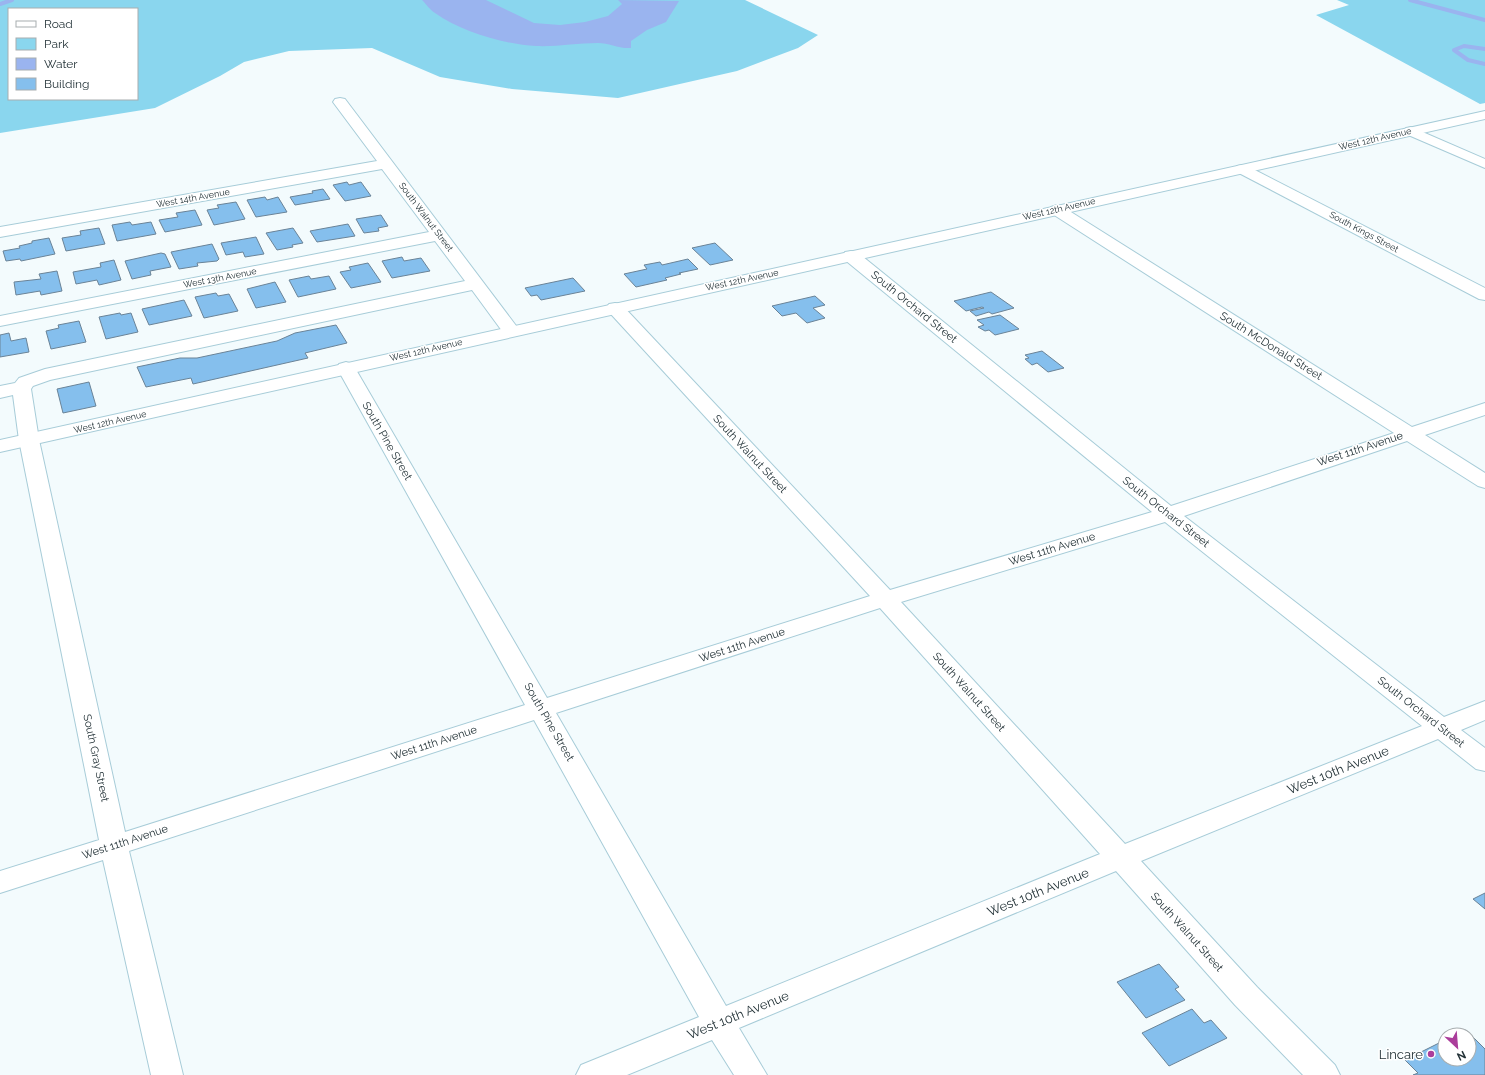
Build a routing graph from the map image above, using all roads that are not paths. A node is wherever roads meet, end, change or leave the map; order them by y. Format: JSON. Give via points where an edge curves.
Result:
{"nodes":[{"id":1,"x":340,"y":102,"type":"dead end"},
{"id":2,"x":1485,"y":115,"type":"edge"},
{"id":3,"x":1411,"y":131,"type":"junction"},
{"id":4,"x":386,"y":164,"type":"junction"},
{"id":5,"x":1485,"y":164,"type":"edge"},
{"id":6,"x":1242,"y":168,"type":"junction"},
{"id":7,"x":1057,"y":210,"type":"junction"},
{"id":8,"x":0,"y":232,"type":"edge"},
{"id":9,"x":439,"y":234,"type":"junction"},
{"id":10,"x":851,"y":256,"type":"junction"},
{"id":11,"x":475,"y":284,"type":"junction"},
{"id":12,"x":1485,"y":295,"type":"edge"},
{"id":13,"x":615,"y":308,"type":"junction"},
{"id":14,"x":0,"y":321,"type":"edge"},
{"id":15,"x":512,"y":331,"type":"junction"},
{"id":16,"x":346,"y":368,"type":"junction"},
{"id":17,"x":21,"y":388,"type":"junction"},
{"id":18,"x":0,"y":392,"type":"edge"},
{"id":19,"x":1485,"y":409,"type":"edge"},
{"id":20,"x":1407,"y":434,"type":"junction"},
{"id":21,"x":29,"y":440,"type":"junction"},
{"id":22,"x":0,"y":446,"type":"edge"},
{"id":23,"x":1485,"y":482,"type":"edge"},
{"id":24,"x":1168,"y":514,"type":"junction"},
{"id":25,"x":885,"y":599,"type":"junction"},
{"id":26,"x":542,"y":709,"type":"junction"},
{"id":27,"x":1485,"y":710,"type":"edge"},
{"id":28,"x":1442,"y":728,"type":"junction"},
{"id":29,"x":1485,"y":762,"type":"edge"},
{"id":30,"x":114,"y":845,"type":"junction"},
{"id":31,"x":1120,"y":858,"type":"junction"},
{"id":32,"x":0,"y":882,"type":"edge"},
{"id":33,"x":719,"y":1023,"type":"junction"},
{"id":34,"x":167,"y":1075,"type":"edge"},
{"id":35,"x":592,"y":1075,"type":"edge"},
{"id":36,"x":751,"y":1075,"type":"edge"},
{"id":37,"x":1324,"y":1075,"type":"edge"}],
"edges":[{"from":1,"to":4,"type":"street","name":"South Walnut Street"},
{"from":2,"to":3,"type":"street","name":"West 12th Avenue"},
{"from":3,"to":5,"type":"street"},
{"from":3,"to":6,"type":"street","name":"West 12th Avenue"},
{"from":4,"to":8,"type":"street","name":"West 14th Avenue"},
{"from":4,"to":9,"type":"street","name":"South Walnut Street"},
{"from":6,"to":7,"type":"street","name":"West 12th Avenue"},
{"from":6,"to":12,"type":"street","name":"South Kings Street"},
{"from":7,"to":10,"type":"street","name":"West 12th Avenue"},
{"from":7,"to":20,"type":"street","name":"South McDonald Street"},
{"from":9,"to":11,"type":"street","name":"South Walnut Street"},
{"from":9,"to":14,"type":"street","name":"West 13th Avenue"},
{"from":10,"to":13,"type":"street","name":"West 12th Avenue"},
{"from":10,"to":24,"type":"street","name":"South Orchard Street"},
{"from":11,"to":15,"type":"street","name":"South Walnut Street"},
{"from":11,"to":17,"type":"street","via":[[45,375],[26,382]]},
{"from":13,"to":15,"type":"street","name":"West 12th Avenue"},
{"from":13,"to":25,"type":"street","name":"South Walnut Street"},
{"from":15,"to":16,"type":"street","name":"West 12th Avenue"},
{"from":16,"to":21,"type":"street","name":"West 12th Avenue"},
{"from":16,"to":26,"type":"street","name":"South Pine Street"},
{"from":17,"to":18,"type":"street"},
{"from":17,"to":21,"type":"street","name":"South Gray Street"},
{"from":19,"to":20,"type":"street","name":"West 11th Avenue"},
{"from":20,"to":23,"type":"street","name":"South McDonald Street"},
{"from":20,"to":24,"type":"street","name":"West 11th Avenue"},
{"from":21,"to":22,"type":"street","name":"West 12th Avenue"},
{"from":21,"to":30,"type":"street","name":"South Gray Street"},
{"from":24,"to":25,"type":"street","name":"West 11th Avenue"},
{"from":24,"to":28,"type":"street","name":"South Orchard Street"},
{"from":25,"to":26,"type":"street","name":"West 11th Avenue"},
{"from":25,"to":31,"type":"street","name":"South Walnut Street"},
{"from":26,"to":30,"type":"street","name":"West 11th Avenue"},
{"from":26,"to":33,"type":"street","name":"South Pine Street"},
{"from":27,"to":28,"type":"street","name":"West 10th Avenue"},
{"from":28,"to":29,"type":"street","name":"South Orchard Street"},
{"from":28,"to":31,"type":"street","name":"West 10th Avenue"},
{"from":30,"to":32,"type":"street","name":"West 11th Avenue"},
{"from":30,"to":34,"type":"street","name":"South Gray Street"},
{"from":31,"to":33,"type":"street","name":"West 10th Avenue"},
{"from":31,"to":37,"type":"street","name":"South Walnut Street","via":[[1246,996]]},
{"from":33,"to":35,"type":"street","name":"West 10th Avenue"},
{"from":33,"to":36,"type":"street","name":"South Pine Street"}]}
